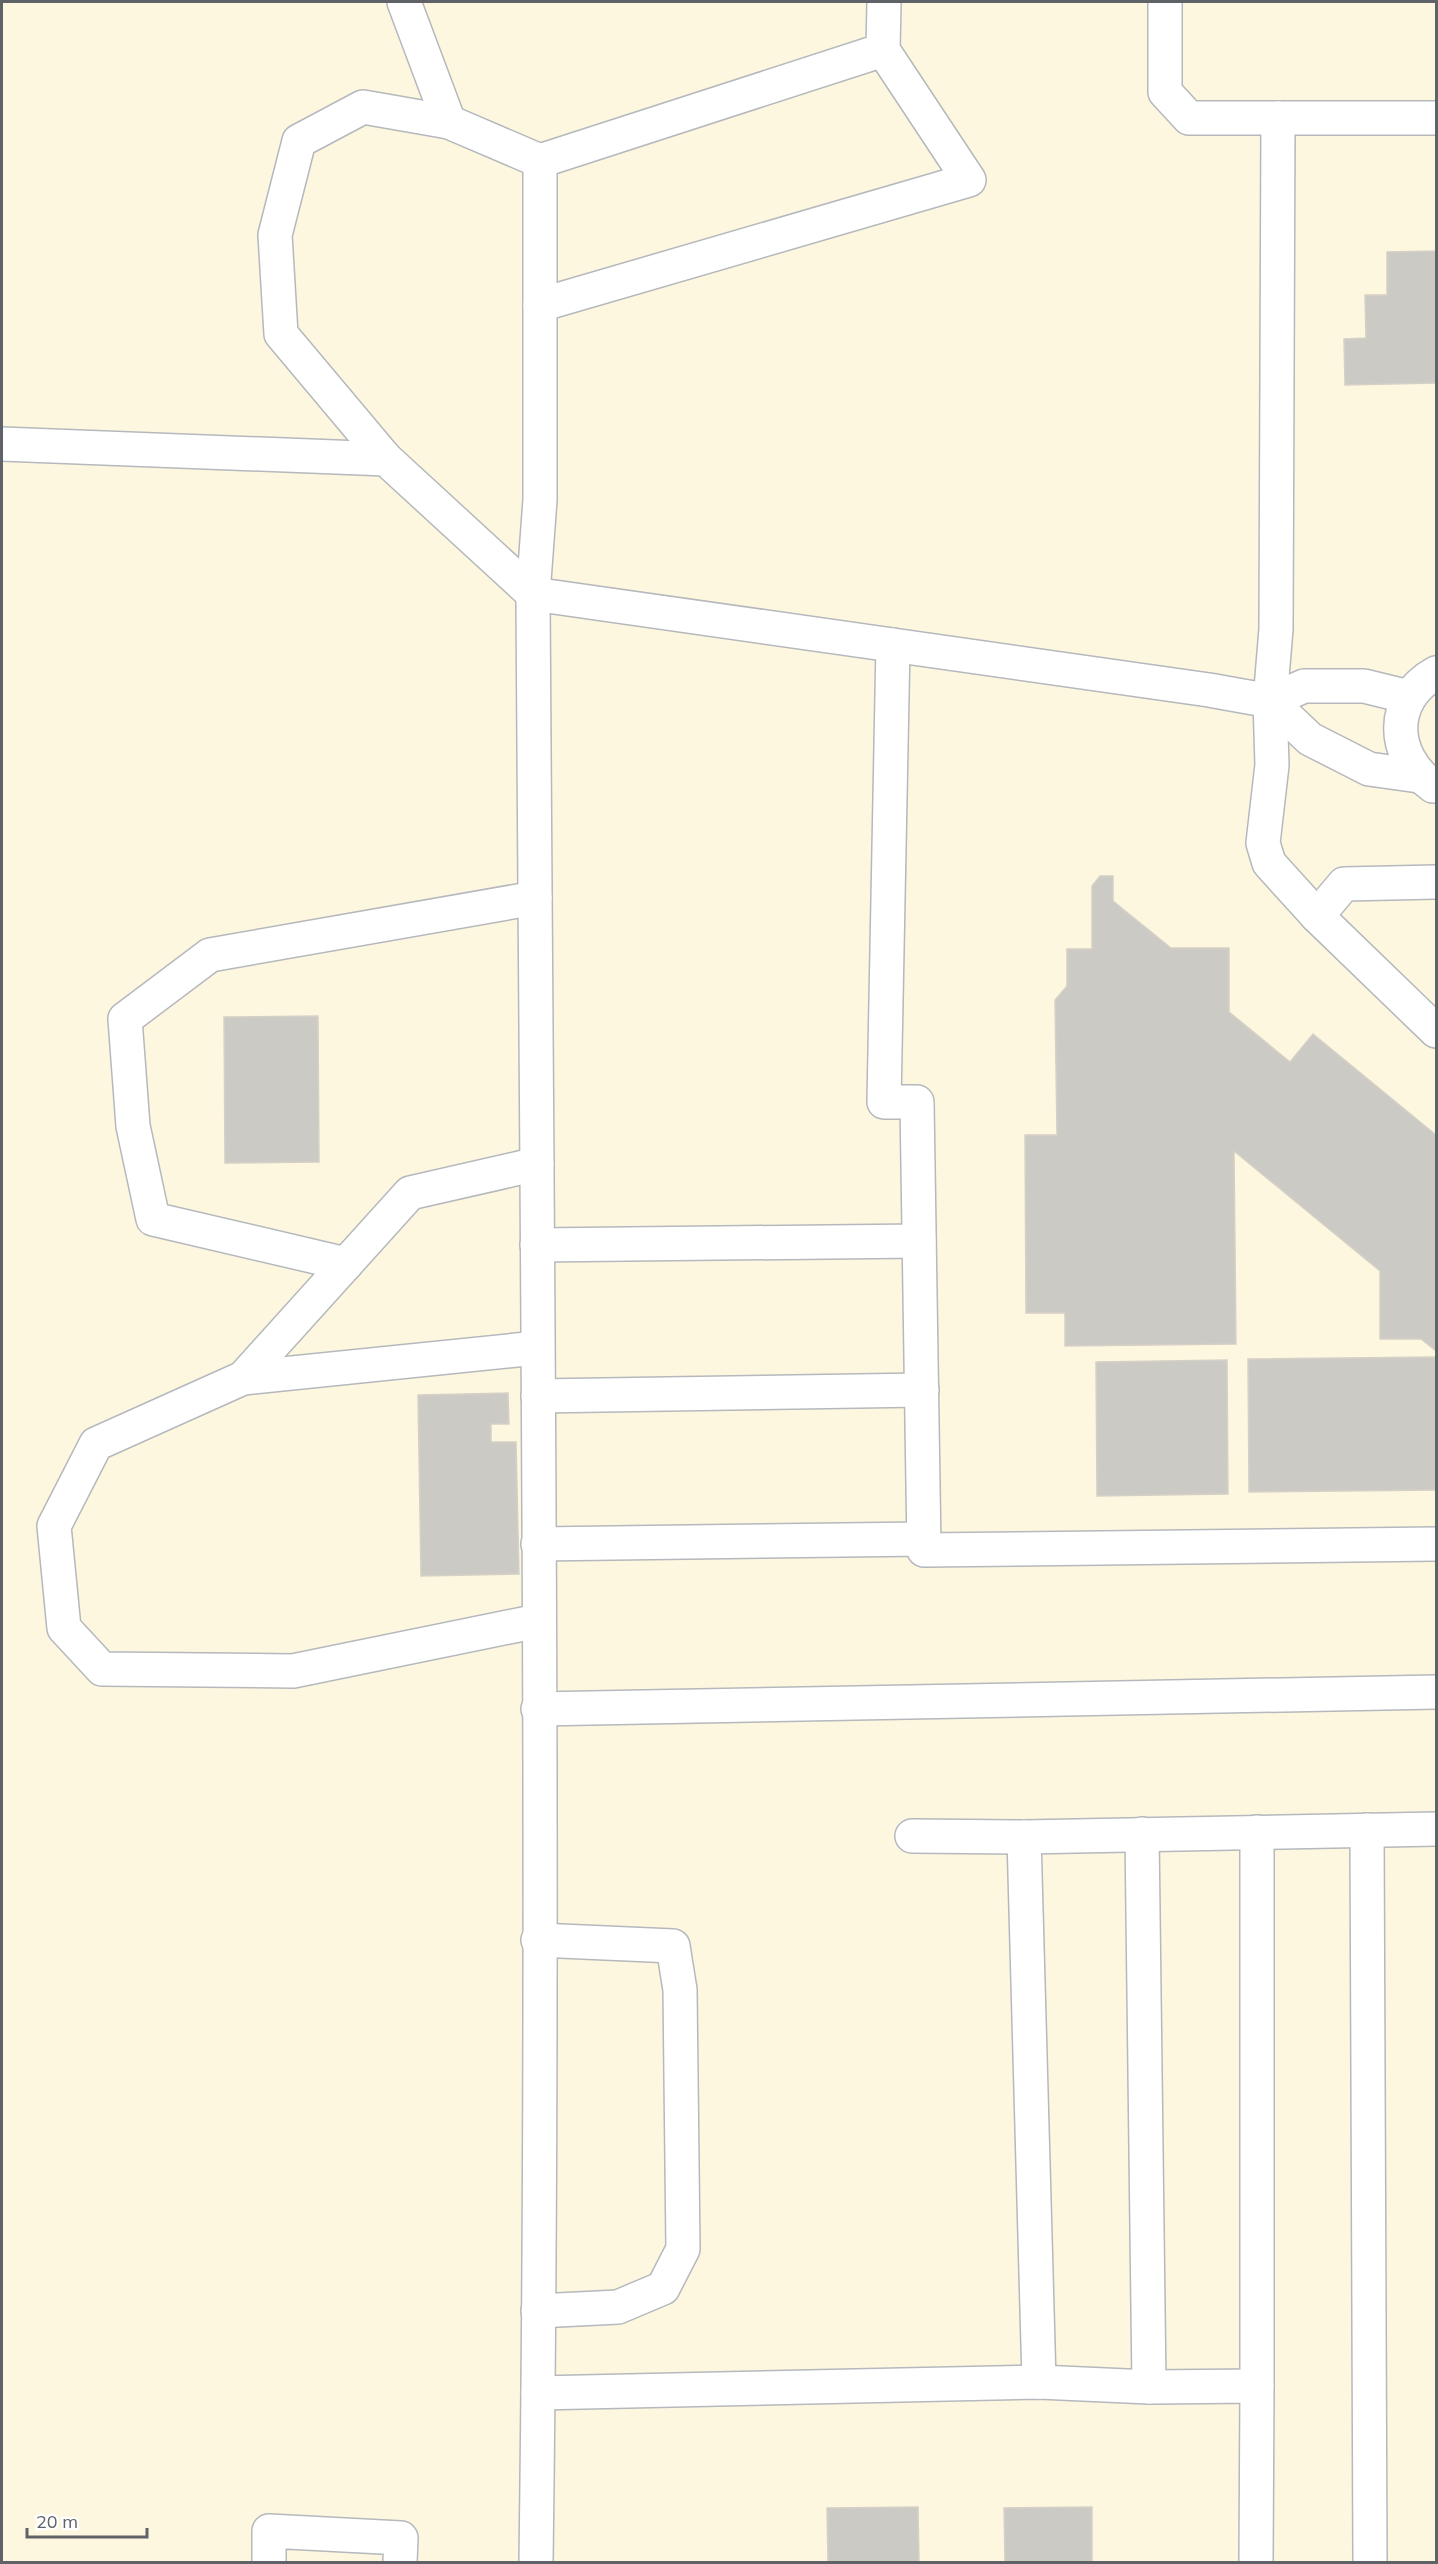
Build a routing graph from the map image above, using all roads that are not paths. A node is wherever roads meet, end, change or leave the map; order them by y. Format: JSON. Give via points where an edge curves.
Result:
{"nodes":[{"id":1,"x":404,"y":2,"type":"edge"},
{"id":2,"x":884,"y":2,"type":"edge"},
{"id":3,"x":1165,"y":2,"type":"edge"},
{"id":4,"x":883,"y":50,"type":"junction"},
{"id":5,"x":1278,"y":118,"type":"junction"},
{"id":6,"x":1437,"y":118,"type":"edge"},
{"id":7,"x":449,"y":122,"type":"junction"},
{"id":8,"x":540,"y":161,"type":"junction"},
{"id":9,"x":540,"y":305,"type":"junction"},
{"id":10,"x":2,"y":444,"type":"edge"},
{"id":11,"x":386,"y":459,"type":"junction"},
{"id":12,"x":534,"y":594,"type":"junction"},
{"id":13,"x":893,"y":645,"type":"junction"},
{"id":14,"x":1437,"y":673,"type":"edge"},
{"id":15,"x":1409,"y":697,"type":"junction"},
{"id":16,"x":1270,"y":701,"type":"junction"},
{"id":17,"x":1428,"y":782,"type":"edge"},
{"id":18,"x":1437,"y":882,"type":"edge"},
{"id":19,"x":535,"y":898,"type":"junction"},
{"id":20,"x":1317,"y":916,"type":"junction"},
{"id":21,"x":1437,"y":1031,"type":"edge"},
{"id":22,"x":537,"y":1164,"type":"junction"},
{"id":23,"x":920,"y":1241,"type":"junction"},
{"id":24,"x":537,"y":1245,"type":"junction"},
{"id":25,"x":346,"y":1264,"type":"junction"},
{"id":26,"x":537,"y":1348,"type":"junction"},
{"id":27,"x":243,"y":1378,"type":"junction"},
{"id":28,"x":922,"y":1390,"type":"junction"},
{"id":29,"x":538,"y":1396,"type":"junction"},
{"id":30,"x":924,"y":1539,"type":"junction"},
{"id":31,"x":538,"y":1544,"type":"junction"},
{"id":32,"x":1437,"y":1544,"type":"edge"},
{"id":33,"x":538,"y":1622,"type":"junction"},
{"id":34,"x":1437,"y":1692,"type":"edge"},
{"id":35,"x":538,"y":1709,"type":"junction"},
{"id":36,"x":1437,"y":1829,"type":"edge"},
{"id":37,"x":1368,"y":1830,"type":"junction"},
{"id":38,"x":1257,"y":1832,"type":"junction"},
{"id":39,"x":1142,"y":1834,"type":"junction"},
{"id":40,"x":912,"y":1836,"type":"dead end"},
{"id":41,"x":1024,"y":1837,"type":"junction"},
{"id":42,"x":538,"y":1940,"type":"junction"},
{"id":43,"x":538,"y":2311,"type":"junction"},
{"id":44,"x":1039,"y":2382,"type":"junction"},
{"id":45,"x":1257,"y":2386,"type":"junction"},
{"id":46,"x":1149,"y":2387,"type":"junction"},
{"id":47,"x":538,"y":2393,"type":"junction"},
{"id":48,"x":269,"y":2562,"type":"edge"},
{"id":49,"x":400,"y":2562,"type":"edge"},
{"id":50,"x":536,"y":2562,"type":"edge"},
{"id":51,"x":1256,"y":2562,"type":"edge"},
{"id":52,"x":1371,"y":2562,"type":"edge"}],
"edges":[{"from":1,"to":7,"type":"lane"},
{"from":2,"to":4,"type":"lane"},
{"from":3,"to":5,"type":"lane","via":[[1164,92],[1189,118]]},
{"from":4,"to":8,"type":"lane"},
{"from":4,"to":9,"type":"lane","via":[[969,180]]},
{"from":5,"to":6,"type":"lane"},
{"from":5,"to":16,"type":"lane","via":[[1276,629]]},
{"from":7,"to":8,"type":"lane"},
{"from":7,"to":11,"type":"lane","via":[[363,107],[299,141],[275,235],[281,334]]},
{"from":8,"to":9,"type":"lane"},
{"from":9,"to":12,"type":"lane","via":[[540,500]]},
{"from":10,"to":11,"type":"lane"},
{"from":11,"to":12,"type":"lane"},
{"from":12,"to":13,"type":"lane"},
{"from":12,"to":19,"type":"lane"},
{"from":13,"to":16,"type":"lane"},
{"from":13,"to":23,"type":"lane","via":[[884,1102],[917,1102]]},
{"from":14,"to":15,"type":"lane","via":[[1423,680]]},
{"from":15,"to":16,"type":"lane","via":[[1364,686],[1304,686]]},
{"from":15,"to":17,"type":"lane","via":[[1401,717],[1400,739],[1407,757]]},
{"from":16,"to":17,"type":"lane","via":[[1310,739],[1369,769]]},
{"from":16,"to":20,"type":"lane","via":[[1272,765],[1263,843],[1269,862]]},
{"from":18,"to":20,"type":"lane","via":[[1344,884]]},
{"from":19,"to":22,"type":"lane"},
{"from":19,"to":25,"type":"lane","via":[[210,955],[125,1019],[133,1126],[153,1219]]},
{"from":20,"to":21,"type":"lane"},
{"from":22,"to":24,"type":"lane"},
{"from":22,"to":25,"type":"lane","via":[[410,1193]]},
{"from":23,"to":24,"type":"lane"},
{"from":23,"to":28,"type":"lane"},
{"from":24,"to":26,"type":"lane"},
{"from":25,"to":27,"type":"lane"},
{"from":26,"to":27,"type":"lane"},
{"from":26,"to":29,"type":"lane"},
{"from":27,"to":33,"type":"lane","via":[[96,1444],[54,1526],[64,1628],[102,1669],[293,1671]]},
{"from":28,"to":29,"type":"lane"},
{"from":28,"to":30,"type":"lane"},
{"from":29,"to":31,"type":"lane"},
{"from":30,"to":31,"type":"lane"},
{"from":30,"to":32,"type":"lane","via":[[924,1550]]},
{"from":31,"to":33,"type":"lane"},
{"from":33,"to":35,"type":"lane"},
{"from":34,"to":35,"type":"lane"},
{"from":35,"to":42,"type":"lane"},
{"from":36,"to":37,"type":"lane"},
{"from":37,"to":38,"type":"lane"},
{"from":37,"to":52,"type":"lane"},
{"from":38,"to":39,"type":"lane"},
{"from":38,"to":45,"type":"lane"},
{"from":39,"to":41,"type":"lane"},
{"from":39,"to":46,"type":"lane"},
{"from":40,"to":41,"type":"lane"},
{"from":41,"to":44,"type":"lane"},
{"from":42,"to":43,"type":"lane"},
{"from":42,"to":43,"type":"lane","via":[[673,1946],[680,1990],[683,2248],[663,2288],[618,2307]]},
{"from":43,"to":47,"type":"lane"},
{"from":44,"to":46,"type":"lane"},
{"from":44,"to":47,"type":"lane"},
{"from":45,"to":46,"type":"lane"},
{"from":45,"to":51,"type":"lane"},
{"from":47,"to":50,"type":"lane"},
{"from":48,"to":49,"type":"lane","via":[[269,2531],[401,2538]]}]}
